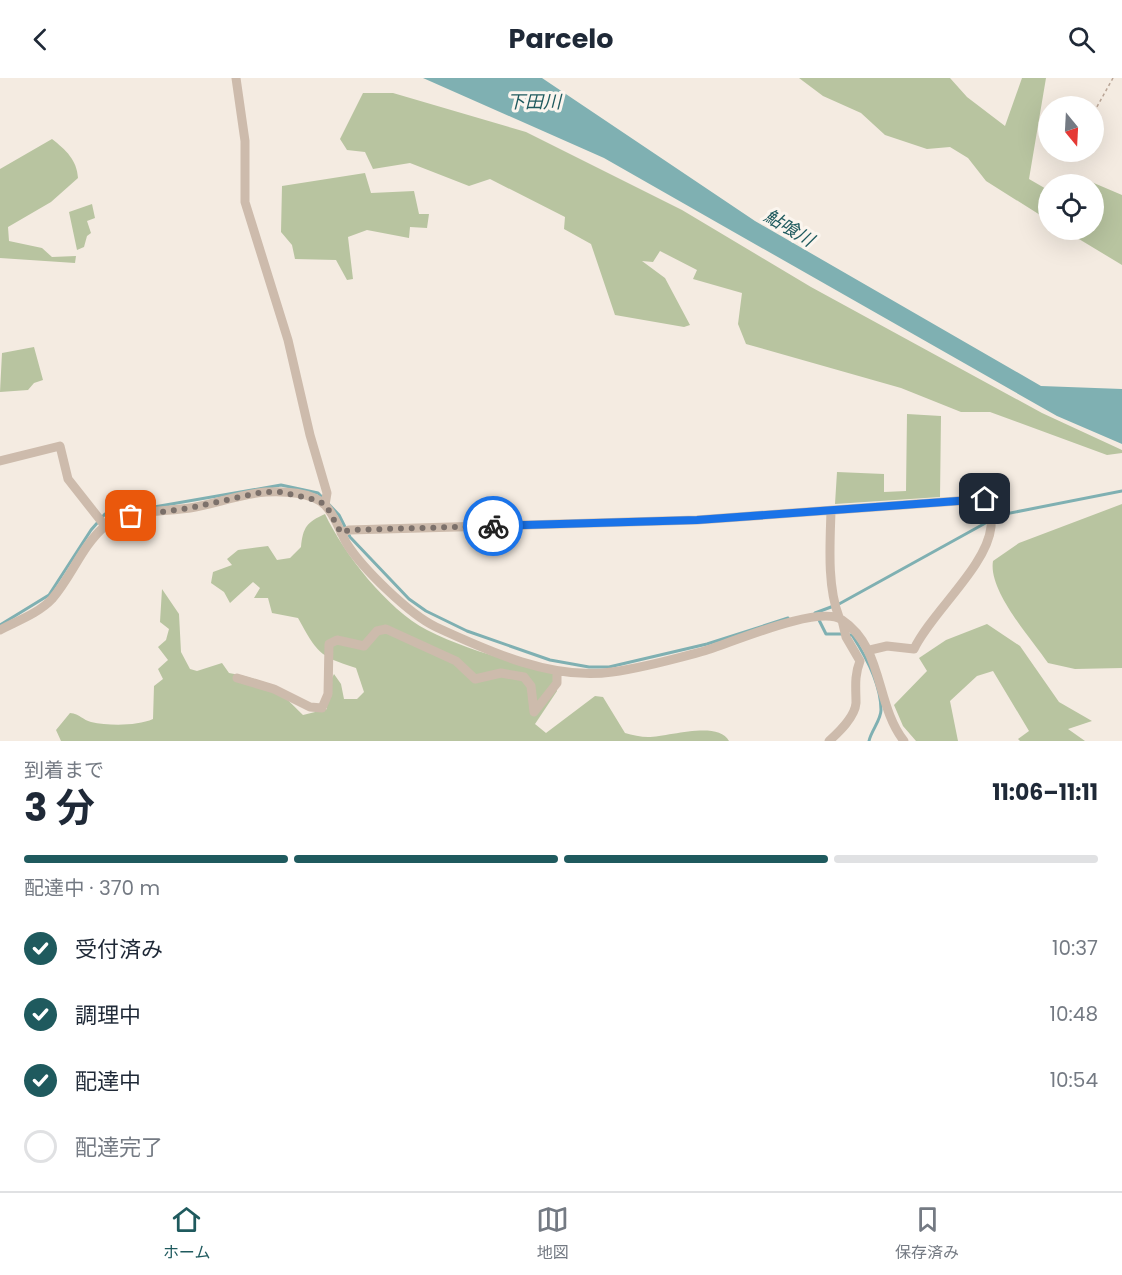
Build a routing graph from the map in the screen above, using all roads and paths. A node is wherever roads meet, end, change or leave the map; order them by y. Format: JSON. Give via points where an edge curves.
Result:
{"nodes":[{"id":1,"x":1113,"y":78,"type":"edge"},
{"id":2,"x":236,"y":79,"type":"edge"},
{"id":3,"x":1103,"y":96,"type":"edge"},
{"id":4,"x":0,"y":461,"type":"edge"},
{"id":5,"x":326,"y":502,"type":"junction"},
{"id":6,"x":831,"y":511,"type":"junction"},
{"id":7,"x":101,"y":521,"type":"junction"},
{"id":8,"x":345,"y":532,"type":"junction"},
{"id":9,"x":838,"y":612,"type":"junction"},
{"id":10,"x":0,"y":630,"type":"edge"},
{"id":11,"x":870,"y":650,"type":"junction"},
{"id":12,"x":557,"y":671,"type":"junction"},
{"id":13,"x":237,"y":678,"type":"dead end"},
{"id":14,"x":829,"y":741,"type":"edge"},
{"id":15,"x":904,"y":741,"type":"edge"}],
"edges":[{"from":1,"to":3,"type":"path"},
{"from":2,"to":5,"type":"street","via":[[245,141],[246,202],[288,340]]},
{"from":4,"to":7,"type":"street","via":[[60,447],[68,479]]},
{"from":5,"to":7,"type":"street","via":[[263,492]]},
{"from":5,"to":8,"type":"street"},
{"from":6,"to":8,"type":"street","via":[[697,520]]},
{"from":6,"to":9,"type":"street","via":[[830,542]]},
{"from":6,"to":11,"type":"street","via":[[985,499],[990,514],[988,542],[914,649],[887,646]]},
{"from":7,"to":10,"type":"street","via":[[50,601]]},
{"from":8,"to":12,"type":"street","via":[[348,546],[388,590],[433,626]]},
{"from":9,"to":11,"type":"street"},
{"from":9,"to":12,"type":"street","via":[[781,623],[705,651],[621,670],[594,674]]},
{"from":9,"to":14,"type":"street","via":[[860,661],[855,681],[856,705]]},
{"from":11,"to":15,"type":"street","via":[[892,722]]},
{"from":12,"to":13,"type":"street","via":[[557,683],[534,712],[531,686],[524,677],[501,673],[475,680],[456,661],[386,628],[377,631],[364,646],[337,640],[328,645],[328,694],[322,708],[309,707]]}]}
